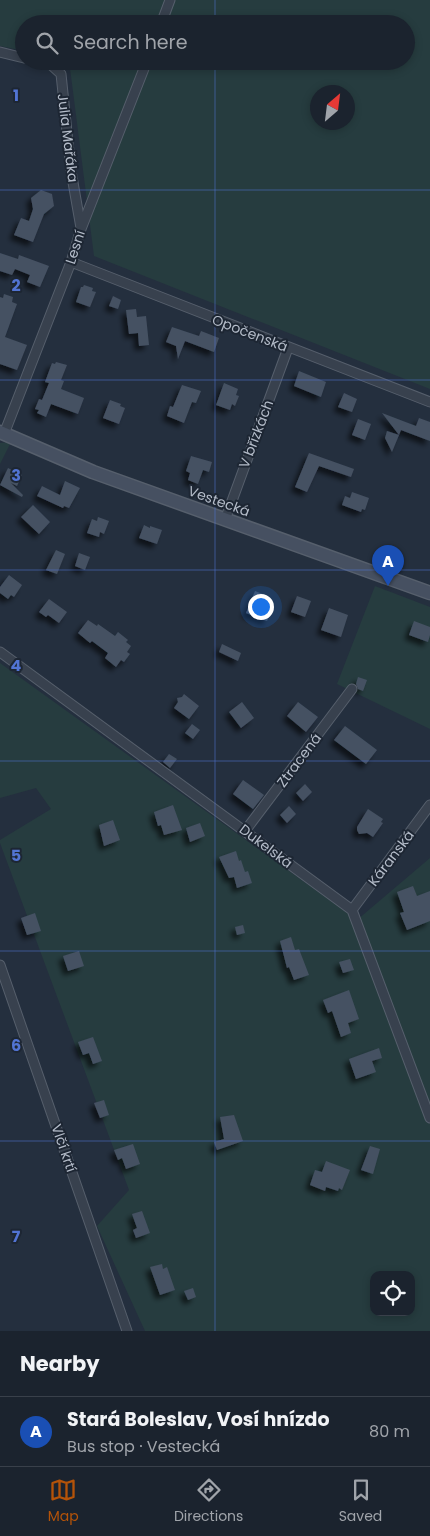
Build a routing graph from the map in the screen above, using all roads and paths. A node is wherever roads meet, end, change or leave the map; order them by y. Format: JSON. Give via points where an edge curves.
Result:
{"nodes":[{"id":1,"x":170,"y":0,"type":"edge"},
{"id":2,"x":164,"y":15,"type":"edge"},
{"id":3,"x":0,"y":52,"type":"edge"},
{"id":4,"x":15,"y":56,"type":"edge"},
{"id":5,"x":56,"y":70,"type":"edge"},
{"id":6,"x":144,"y":70,"type":"edge"},
{"id":7,"x":76,"y":193,"type":"junction"},
{"id":8,"x":94,"y":198,"type":"junction"},
{"id":9,"x":81,"y":228,"type":"junction"},
{"id":10,"x":71,"y":262,"type":"junction"},
{"id":11,"x":288,"y":348,"type":"junction"},
{"id":12,"x":430,"y":402,"type":"edge"},
{"id":13,"x":2,"y":433,"type":"edge"},
{"id":14,"x":225,"y":520,"type":"junction"},
{"id":15,"x":430,"y":593,"type":"edge"},
{"id":16,"x":0,"y":652,"type":"edge"},
{"id":17,"x":352,"y":690,"type":"dead end"},
{"id":18,"x":430,"y":805,"type":"edge"},
{"id":19,"x":245,"y":831,"type":"junction"},
{"id":20,"x":352,"y":910,"type":"junction"},
{"id":21,"x":0,"y":965,"type":"edge"},
{"id":22,"x":430,"y":1118,"type":"edge"},
{"id":23,"x":127,"y":1331,"type":"edge"}],
"edges":[{"from":1,"to":2,"type":"street"},
{"from":3,"to":4,"type":"street"},
{"from":5,"to":7,"type":"street","name":"Julia Mařáka","via":[[60,74]]},
{"from":6,"to":8,"type":"street","name":"Lesní"},
{"from":7,"to":8,"type":"street"},
{"from":7,"to":9,"type":"street","name":"Julia Mařáka"},
{"from":8,"to":9,"type":"street","name":"Lesní"},
{"from":9,"to":10,"type":"street","name":"Lesní"},
{"from":10,"to":11,"type":"street","name":"Opočenská"},
{"from":10,"to":13,"type":"street","name":"Lesní"},
{"from":11,"to":12,"type":"street","name":"Opočenská"},
{"from":11,"to":14,"type":"street","name":"V břízkách"},
{"from":13,"to":14,"type":"street","name":"Vestecká","via":[[93,472]]},
{"from":14,"to":15,"type":"street","name":"Vestecká"},
{"from":16,"to":19,"type":"street","name":"Dukelská"},
{"from":17,"to":19,"type":"street","name":"Ztracená"},
{"from":18,"to":20,"type":"street","name":"Káranská"},
{"from":19,"to":20,"type":"street","name":"Dukelská"},
{"from":20,"to":22,"type":"street"},
{"from":21,"to":23,"type":"street","name":"Vlčí krtí"}]}
